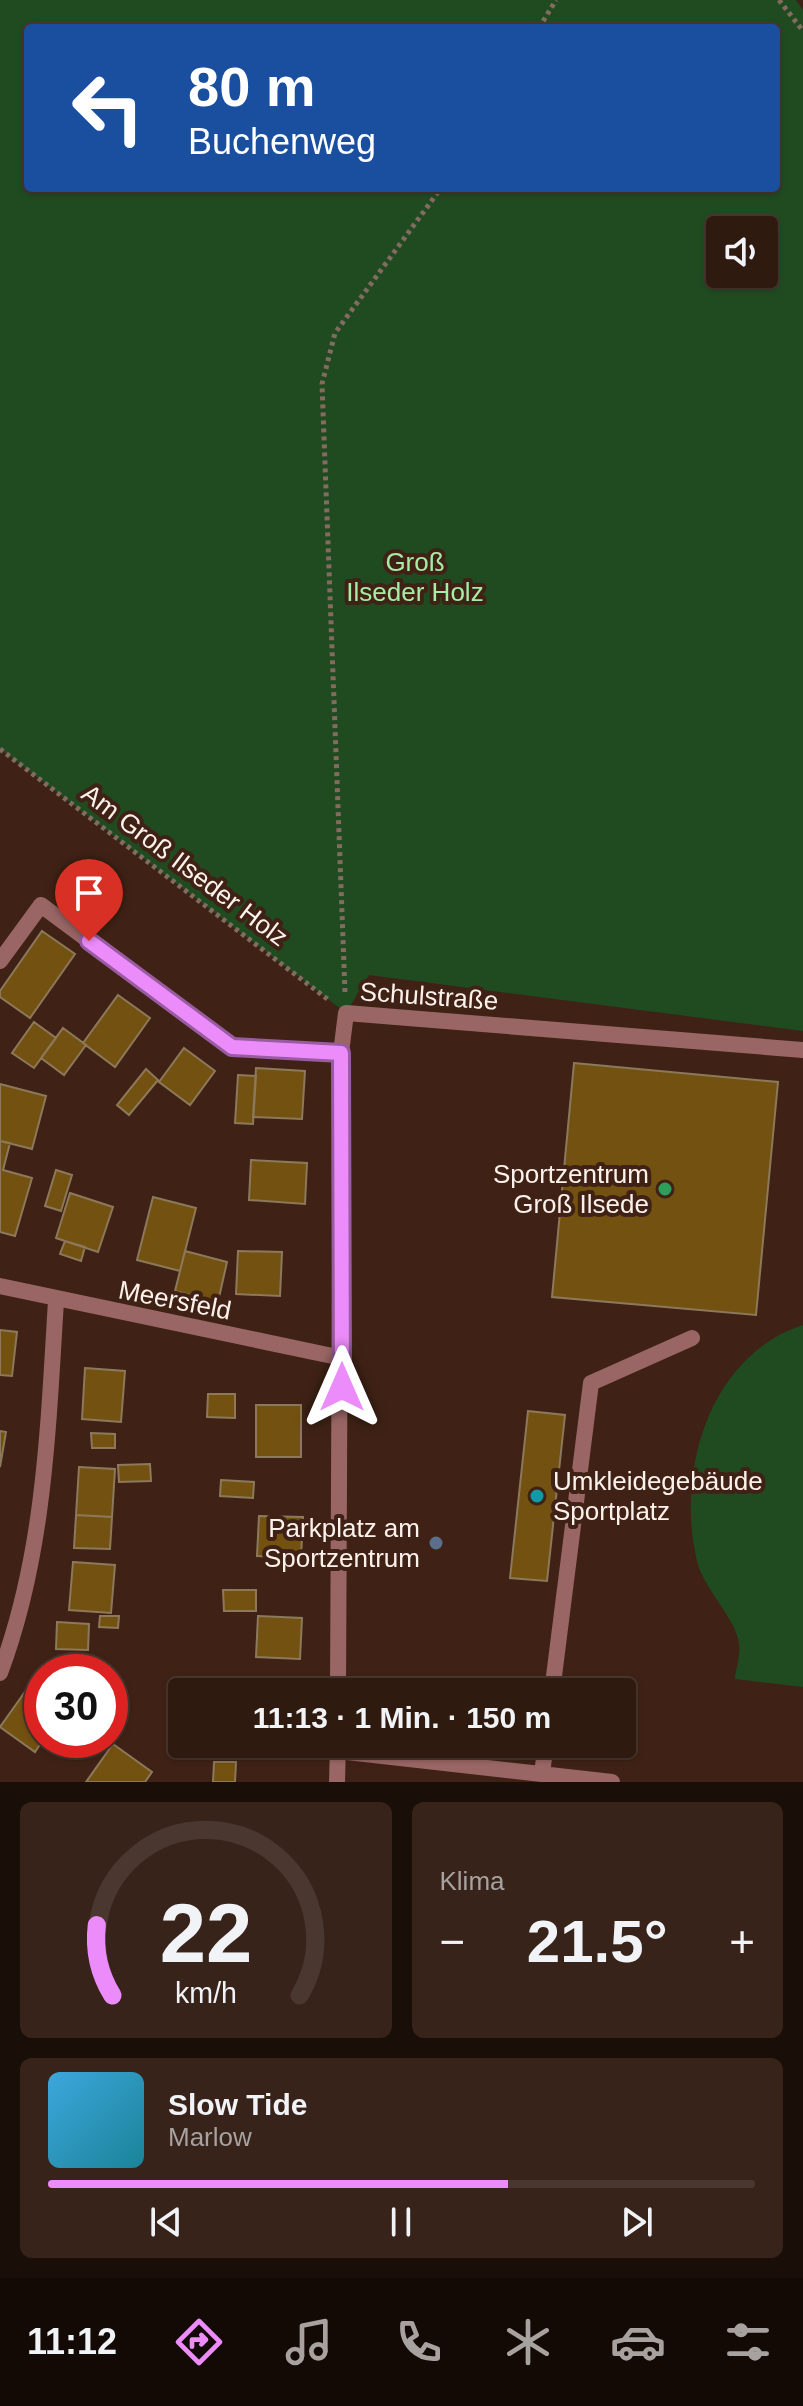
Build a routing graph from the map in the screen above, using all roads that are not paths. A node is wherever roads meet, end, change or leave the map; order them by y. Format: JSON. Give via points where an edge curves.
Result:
{"nodes":[{"id":1,"x":0,"y":961,"type":"edge"},
{"id":2,"x":803,"y":1050,"type":"edge"},
{"id":3,"x":341,"y":1053,"type":"junction"},
{"id":4,"x":0,"y":1286,"type":"edge"},
{"id":5,"x":56,"y":1301,"type":"junction"},
{"id":6,"x":692,"y":1338,"type":"dead end"},
{"id":7,"x":342,"y":1358,"type":"junction"},
{"id":8,"x":0,"y":1673,"type":"edge"},
{"id":9,"x":338,"y":1678,"type":"edge"},
{"id":10,"x":554,"y":1678,"type":"edge"},
{"id":11,"x":338,"y":1758,"type":"edge"},
{"id":12,"x":420,"y":1758,"type":"edge"},
{"id":13,"x":544,"y":1758,"type":"edge"},
{"id":14,"x":542,"y":1773,"type":"junction"},
{"id":15,"x":337,"y":1782,"type":"edge"},
{"id":16,"x":612,"y":1782,"type":"edge"}],
"edges":[{"from":1,"to":3,"type":"street","via":[[41,905],[232,1047]]},
{"from":2,"to":3,"type":"street","name":"Schulstraße","via":[[346,1013]]},
{"from":3,"to":7,"type":"street","name":"Schulstraße"},
{"from":4,"to":5,"type":"street","name":"Meersfeld"},
{"from":5,"to":7,"type":"street","name":"Meersfeld"},
{"from":5,"to":8,"type":"street","via":[[35,1551],[19,1622]]},
{"from":6,"to":10,"type":"street","via":[[591,1383]]},
{"from":7,"to":9,"type":"street","name":"Schulstraße"},
{"from":11,"to":15,"type":"street"},
{"from":12,"to":14,"type":"street"},
{"from":13,"to":14,"type":"street"},
{"from":14,"to":16,"type":"street"}]}
